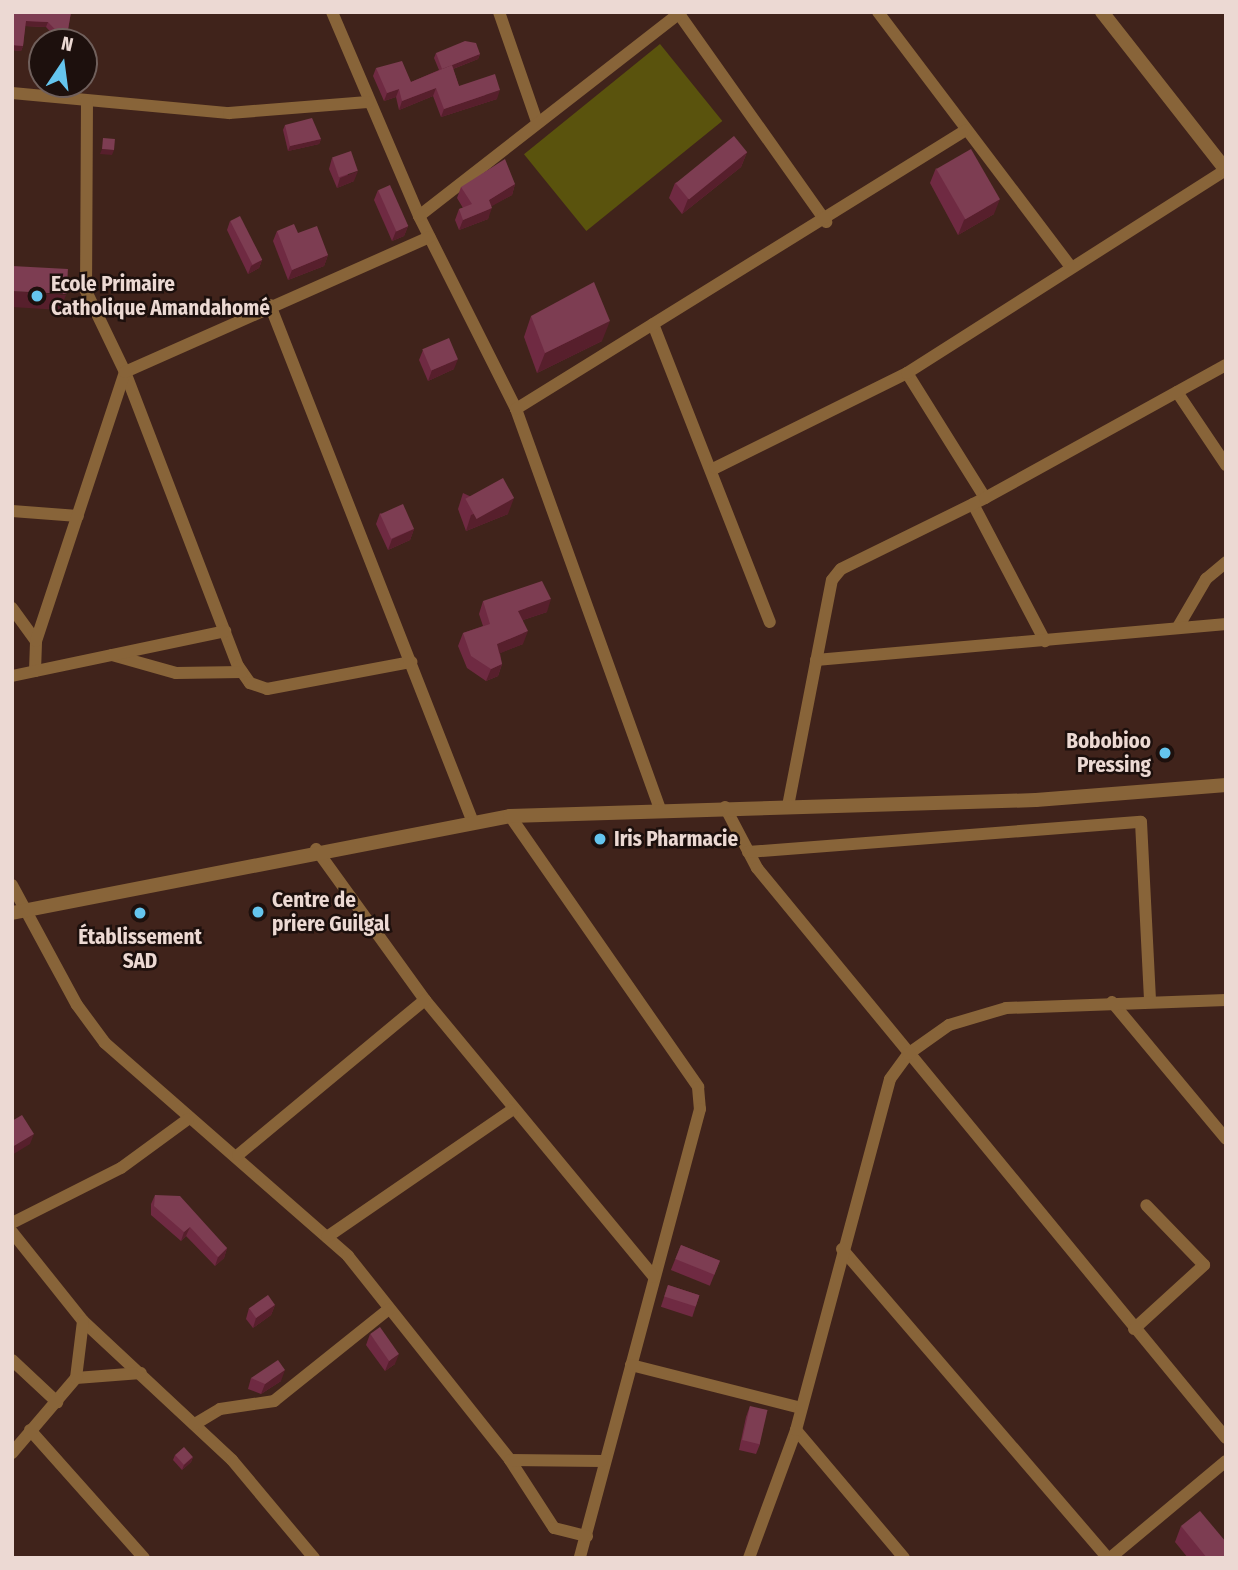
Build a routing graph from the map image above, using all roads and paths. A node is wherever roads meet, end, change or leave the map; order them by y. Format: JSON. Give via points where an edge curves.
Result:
{"nodes":[{"id":1,"x":332,"y":12,"type":"edge"},
{"id":2,"x":499,"y":12,"type":"edge"},
{"id":3,"x":878,"y":12,"type":"edge"},
{"id":4,"x":1102,"y":12,"type":"edge"},
{"id":5,"x":680,"y":13,"type":"edge"},
{"id":6,"x":12,"y":93,"type":"edge"},
{"id":7,"x":87,"y":101,"type":"junction"},
{"id":8,"x":368,"y":102,"type":"junction"},
{"id":9,"x":537,"y":122,"type":"junction"},
{"id":10,"x":966,"y":130,"type":"junction"},
{"id":11,"x":1226,"y":170,"type":"edge"},
{"id":12,"x":419,"y":216,"type":"junction"},
{"id":13,"x":826,"y":222,"type":"junction"},
{"id":14,"x":429,"y":237,"type":"junction"},
{"id":15,"x":1069,"y":265,"type":"junction"},
{"id":16,"x":270,"y":306,"type":"junction"},
{"id":17,"x":653,"y":324,"type":"junction"},
{"id":18,"x":1226,"y":365,"type":"edge"},
{"id":19,"x":125,"y":372,"type":"junction"},
{"id":20,"x":907,"y":373,"type":"junction"},
{"id":21,"x":1177,"y":392,"type":"junction"},
{"id":22,"x":516,"y":409,"type":"junction"},
{"id":23,"x":1226,"y":465,"type":"edge"},
{"id":24,"x":715,"y":468,"type":"junction"},
{"id":25,"x":979,"y":501,"type":"junction"},
{"id":26,"x":12,"y":511,"type":"edge"},
{"id":27,"x":78,"y":516,"type":"junction"},
{"id":28,"x":1226,"y":562,"type":"edge"},
{"id":29,"x":12,"y":608,"type":"edge"},
{"id":30,"x":770,"y":622,"type":"dead end"},
{"id":31,"x":1226,"y":624,"type":"edge"},
{"id":32,"x":1178,"y":627,"type":"junction"},
{"id":33,"x":225,"y":631,"type":"junction"},
{"id":34,"x":36,"y":641,"type":"junction"},
{"id":35,"x":1045,"y":642,"type":"junction"},
{"id":36,"x":111,"y":654,"type":"junction"},
{"id":37,"x":816,"y":660,"type":"junction"},
{"id":38,"x":411,"y":662,"type":"junction"},
{"id":39,"x":34,"y":671,"type":"junction"},
{"id":40,"x":243,"y":672,"type":"junction"},
{"id":41,"x":12,"y":676,"type":"edge"},
{"id":42,"x":1226,"y":785,"type":"edge"},
{"id":43,"x":788,"y":806,"type":"junction"},
{"id":44,"x":725,"y":807,"type":"junction"},
{"id":45,"x":660,"y":808,"type":"junction"},
{"id":46,"x":510,"y":816,"type":"junction"},
{"id":47,"x":472,"y":820,"type":"junction"},
{"id":48,"x":316,"y":849,"type":"junction"},
{"id":49,"x":748,"y":852,"type":"junction"},
{"id":50,"x":12,"y":885,"type":"edge"},
{"id":51,"x":31,"y":910,"type":"junction"},
{"id":52,"x":12,"y":913,"type":"edge"},
{"id":53,"x":425,"y":1000,"type":"junction"},
{"id":54,"x":1226,"y":1000,"type":"edge"},
{"id":55,"x":1112,"y":1002,"type":"junction"},
{"id":56,"x":1150,"y":1002,"type":"junction"},
{"id":57,"x":908,"y":1054,"type":"junction"},
{"id":58,"x":512,"y":1110,"type":"junction"},
{"id":59,"x":188,"y":1119,"type":"junction"},
{"id":60,"x":1226,"y":1139,"type":"edge"},
{"id":61,"x":238,"y":1155,"type":"junction"},
{"id":62,"x":1146,"y":1205,"type":"dead end"},
{"id":63,"x":12,"y":1223,"type":"edge"},
{"id":64,"x":12,"y":1232,"type":"edge"},
{"id":65,"x":327,"y":1237,"type":"junction"},
{"id":66,"x":842,"y":1250,"type":"junction"},
{"id":67,"x":654,"y":1278,"type":"junction"},
{"id":68,"x":389,"y":1308,"type":"junction"},
{"id":69,"x":83,"y":1321,"type":"junction"},
{"id":70,"x":1134,"y":1329,"type":"junction"},
{"id":71,"x":12,"y":1360,"type":"edge"},
{"id":72,"x":631,"y":1365,"type":"junction"},
{"id":73,"x":141,"y":1373,"type":"junction"},
{"id":74,"x":76,"y":1378,"type":"junction"},
{"id":75,"x":57,"y":1402,"type":"junction"},
{"id":76,"x":801,"y":1408,"type":"junction"},
{"id":77,"x":195,"y":1424,"type":"junction"},
{"id":78,"x":30,"y":1430,"type":"junction"},
{"id":79,"x":796,"y":1430,"type":"junction"},
{"id":80,"x":1226,"y":1438,"type":"edge"},
{"id":81,"x":12,"y":1454,"type":"edge"},
{"id":82,"x":510,"y":1460,"type":"junction"},
{"id":83,"x":602,"y":1461,"type":"junction"},
{"id":84,"x":1226,"y":1461,"type":"edge"},
{"id":85,"x":587,"y":1536,"type":"junction"},
{"id":86,"x":144,"y":1558,"type":"edge"},
{"id":87,"x":314,"y":1558,"type":"edge"},
{"id":88,"x":580,"y":1558,"type":"edge"},
{"id":89,"x":749,"y":1558,"type":"edge"},
{"id":90,"x":904,"y":1558,"type":"edge"},
{"id":91,"x":1109,"y":1558,"type":"edge"}],
"edges":[{"from":1,"to":8,"type":"street"},
{"from":2,"to":9,"type":"street"},
{"from":3,"to":10,"type":"street"},
{"from":4,"to":11,"type":"street"},
{"from":5,"to":9,"type":"street"},
{"from":5,"to":13,"type":"street"},
{"from":6,"to":7,"type":"street"},
{"from":7,"to":8,"type":"street","via":[[229,113]]},
{"from":7,"to":19,"type":"street","via":[[78,278]]},
{"from":8,"to":12,"type":"street"},
{"from":9,"to":12,"type":"street"},
{"from":10,"to":13,"type":"street"},
{"from":10,"to":15,"type":"street"},
{"from":11,"to":15,"type":"street"},
{"from":12,"to":14,"type":"street"},
{"from":13,"to":17,"type":"street"},
{"from":14,"to":16,"type":"street"},
{"from":14,"to":22,"type":"street"},
{"from":15,"to":20,"type":"street"},
{"from":16,"to":19,"type":"street"},
{"from":16,"to":38,"type":"street"},
{"from":17,"to":22,"type":"street"},
{"from":17,"to":24,"type":"street"},
{"from":18,"to":21,"type":"street"},
{"from":19,"to":27,"type":"street"},
{"from":19,"to":33,"type":"street"},
{"from":20,"to":24,"type":"street"},
{"from":20,"to":25,"type":"street"},
{"from":21,"to":23,"type":"street"},
{"from":21,"to":25,"type":"street"},
{"from":22,"to":45,"type":"street"},
{"from":24,"to":30,"type":"street"},
{"from":25,"to":35,"type":"street"},
{"from":25,"to":37,"type":"street","via":[[841,569],[832,580]]},
{"from":26,"to":27,"type":"street"},
{"from":27,"to":34,"type":"street"},
{"from":28,"to":32,"type":"street","via":[[1206,579]]},
{"from":29,"to":34,"type":"street"},
{"from":31,"to":32,"type":"street"},
{"from":32,"to":35,"type":"street"},
{"from":33,"to":36,"type":"street"},
{"from":33,"to":40,"type":"street"},
{"from":34,"to":39,"type":"street"},
{"from":35,"to":37,"type":"street"},
{"from":36,"to":39,"type":"street"},
{"from":36,"to":40,"type":"street","via":[[176,673]]},
{"from":37,"to":43,"type":"street"},
{"from":38,"to":40,"type":"street","via":[[267,690]]},
{"from":38,"to":47,"type":"street"},
{"from":39,"to":41,"type":"street"},
{"from":42,"to":43,"type":"street","via":[[1036,800]]},
{"from":43,"to":44,"type":"street"},
{"from":44,"to":45,"type":"street"},
{"from":44,"to":49,"type":"street"},
{"from":45,"to":46,"type":"street"},
{"from":46,"to":47,"type":"street"},
{"from":46,"to":67,"type":"street","via":[[698,1087],[701,1109]]},
{"from":47,"to":48,"type":"street"},
{"from":48,"to":51,"type":"street"},
{"from":48,"to":53,"type":"street"},
{"from":49,"to":56,"type":"street","via":[[1141,822]]},
{"from":49,"to":57,"type":"street"},
{"from":50,"to":51,"type":"street"},
{"from":51,"to":52,"type":"street"},
{"from":51,"to":59,"type":"street","via":[[77,1005],[105,1043]]},
{"from":53,"to":58,"type":"street"},
{"from":53,"to":61,"type":"street"},
{"from":54,"to":56,"type":"street"},
{"from":55,"to":56,"type":"street"},
{"from":55,"to":57,"type":"street","via":[[978,1014]]},
{"from":55,"to":60,"type":"street"},
{"from":57,"to":66,"type":"street","via":[[890,1079]]},
{"from":57,"to":70,"type":"street"},
{"from":58,"to":65,"type":"street"},
{"from":58,"to":67,"type":"street"},
{"from":59,"to":61,"type":"street"},
{"from":59,"to":63,"type":"street","via":[[121,1168]]},
{"from":61,"to":65,"type":"street"},
{"from":62,"to":70,"type":"street","via":[[1204,1265]]},
{"from":64,"to":69,"type":"street"},
{"from":65,"to":68,"type":"street"},
{"from":66,"to":76,"type":"street"},
{"from":66,"to":91,"type":"street"},
{"from":67,"to":72,"type":"street"},
{"from":68,"to":77,"type":"street","via":[[274,1401],[220,1409]]},
{"from":68,"to":82,"type":"street"},
{"from":69,"to":73,"type":"street"},
{"from":69,"to":74,"type":"street"},
{"from":70,"to":80,"type":"street"},
{"from":71,"to":75,"type":"street"},
{"from":72,"to":76,"type":"street"},
{"from":72,"to":83,"type":"street"},
{"from":73,"to":74,"type":"street"},
{"from":73,"to":77,"type":"street"},
{"from":74,"to":75,"type":"street"},
{"from":75,"to":78,"type":"street"},
{"from":76,"to":79,"type":"street"},
{"from":77,"to":87,"type":"street"},
{"from":78,"to":81,"type":"street"},
{"from":78,"to":86,"type":"street"},
{"from":79,"to":89,"type":"street"},
{"from":79,"to":90,"type":"street"},
{"from":82,"to":83,"type":"street"},
{"from":82,"to":85,"type":"street","via":[[554,1528]]},
{"from":83,"to":85,"type":"street"},
{"from":84,"to":91,"type":"street"},
{"from":85,"to":88,"type":"street"}]}
